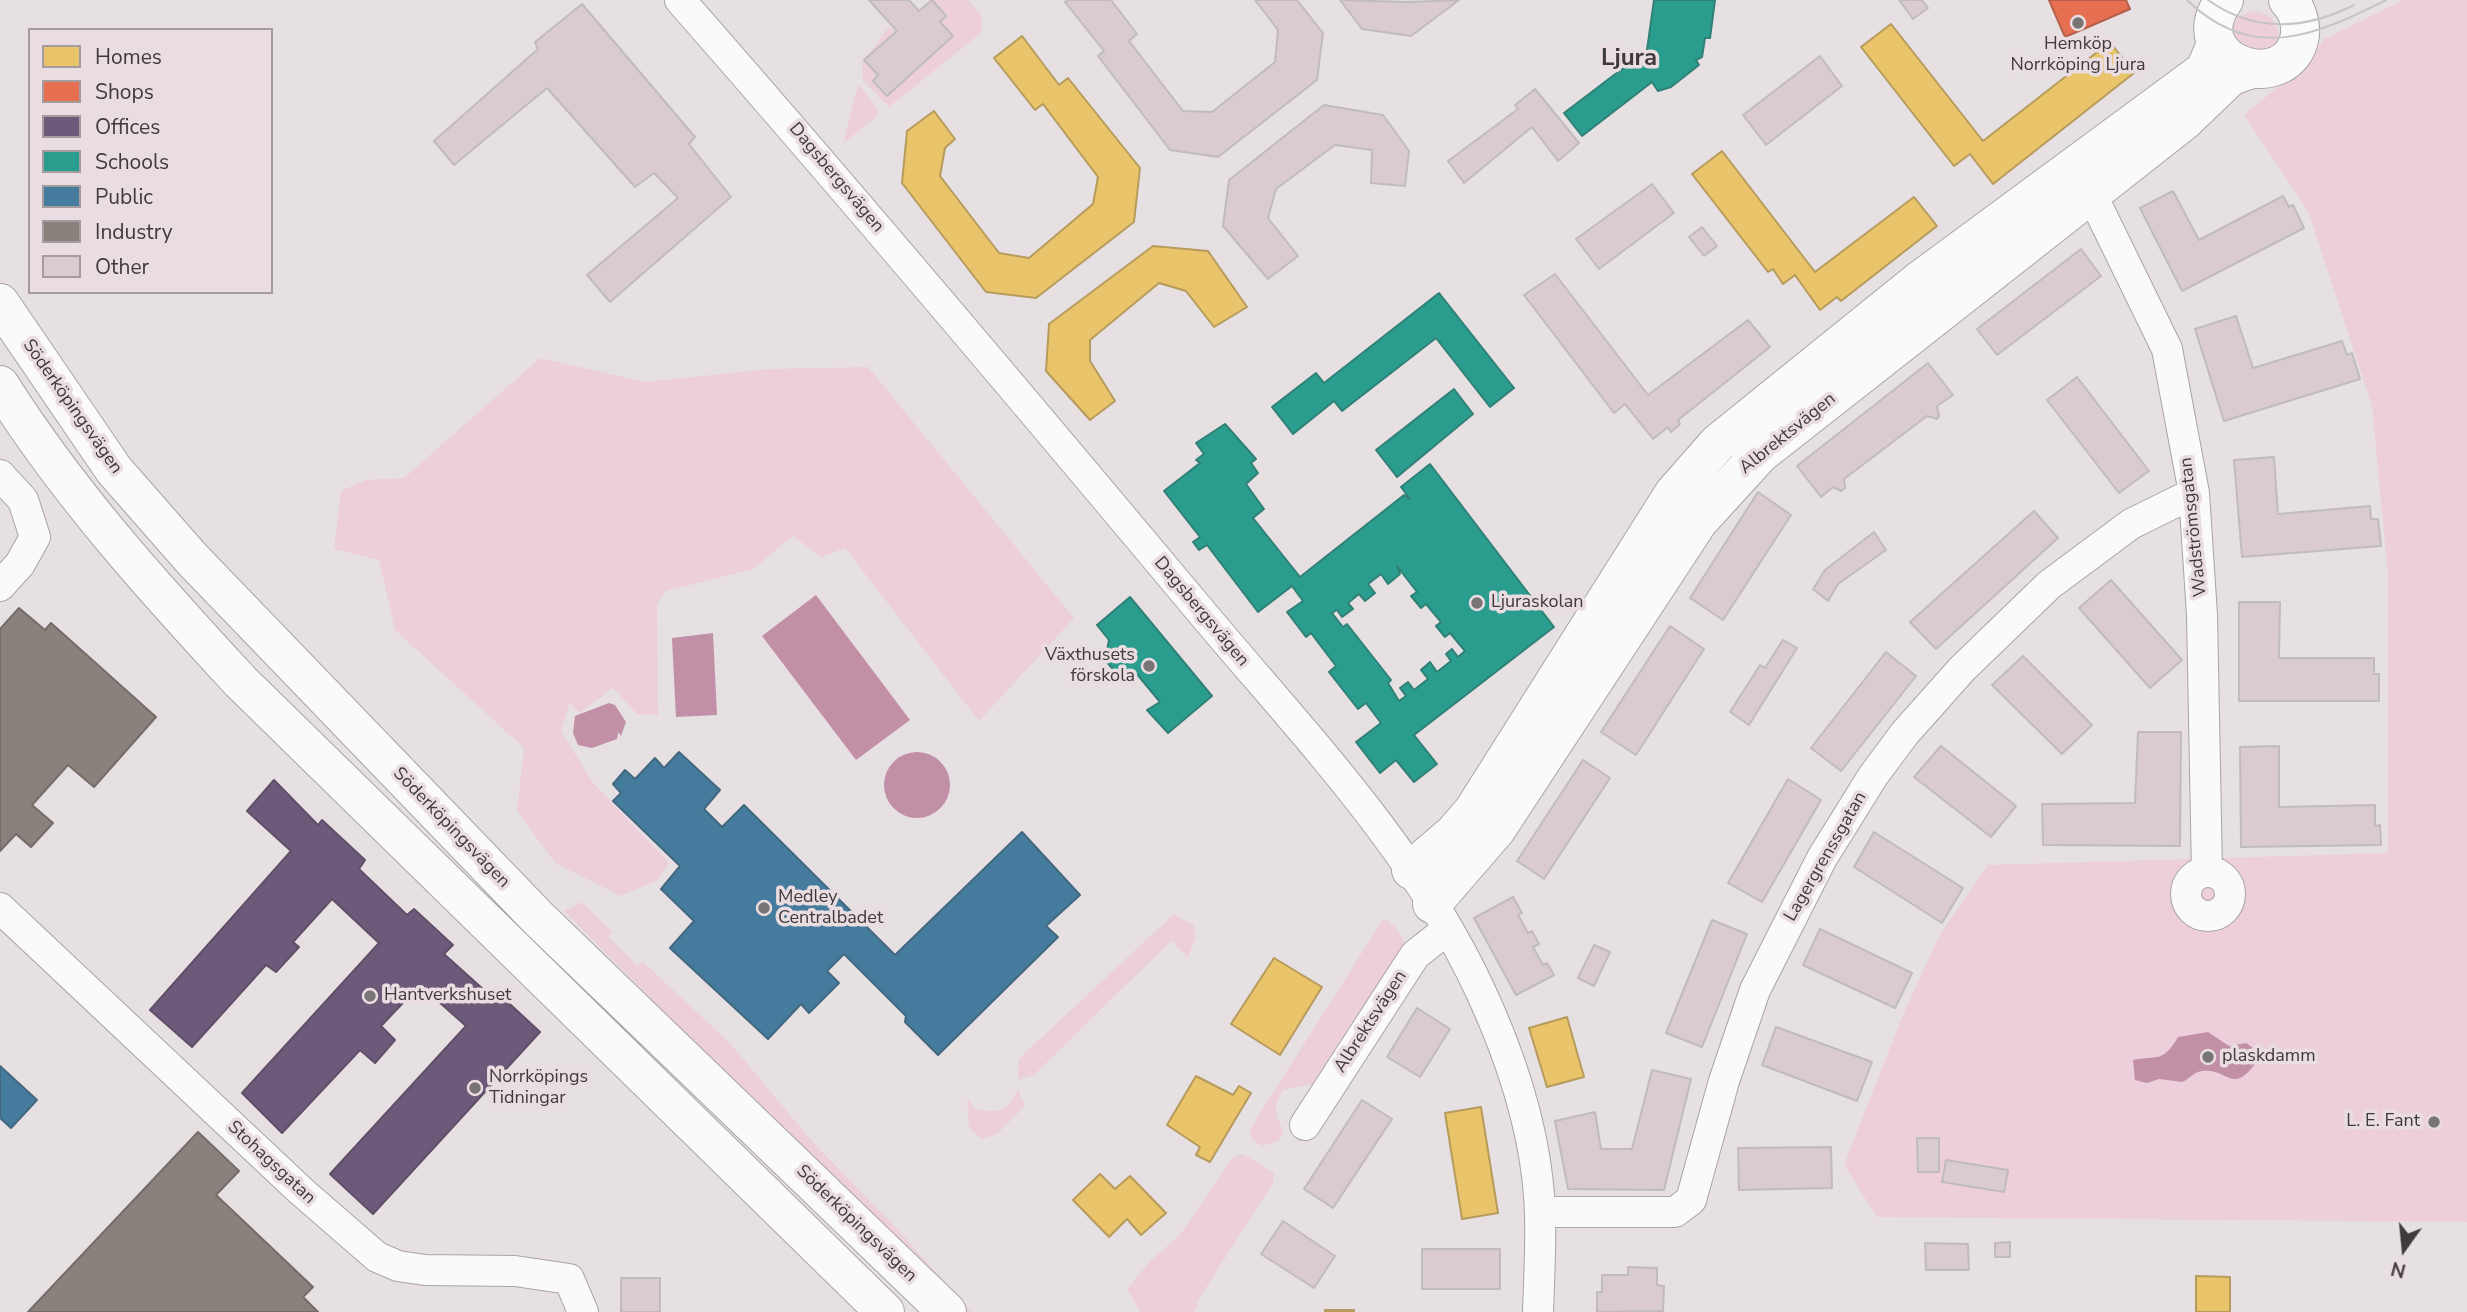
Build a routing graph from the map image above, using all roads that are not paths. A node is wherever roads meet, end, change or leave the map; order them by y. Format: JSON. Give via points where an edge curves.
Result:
{"nodes":[{"id":1,"x":680,"y":0,"type":"edge"},
{"id":2,"x":2224,"y":0,"type":"edge"},
{"id":3,"x":2303,"y":6,"type":"edge"},
{"id":4,"x":2216,"y":44,"type":"junction"},
{"id":5,"x":2252,"y":69,"type":"junction"},
{"id":6,"x":2083,"y":178,"type":"junction"},
{"id":7,"x":0,"y":303,"type":"edge"},
{"id":8,"x":0,"y":385,"type":"edge"},
{"id":9,"x":0,"y":475,"type":"edge"},
{"id":10,"x":2194,"y":494,"type":"junction"},
{"id":11,"x":0,"y":586,"type":"edge"},
{"id":12,"x":1411,"y":870,"type":"junction"},
{"id":13,"x":2207,"y":872,"type":"dead end"},
{"id":14,"x":0,"y":908,"type":"edge"},
{"id":15,"x":1440,"y":916,"type":"junction"},
{"id":16,"x":1305,"y":1125,"type":"dead end"},
{"id":17,"x":1540,"y":1212,"type":"junction"},
{"id":18,"x":583,"y":1312,"type":"edge"},
{"id":19,"x":885,"y":1312,"type":"edge"},
{"id":20,"x":947,"y":1312,"type":"edge"},
{"id":21,"x":1538,"y":1312,"type":"edge"}],
"edges":[{"from":1,"to":12,"type":"street","name":"Dagsbergsvägen","via":[[804,140],[1326,759]]},
{"from":2,"to":4,"type":"main road","via":[[2214,21]]},
{"from":3,"to":5,"type":"main road","name":"Albrektsvägen","via":[[2299,36],[2287,58],[2265,69]]},
{"from":4,"to":5,"type":"main road","via":[[2225,57]]},
{"from":4,"to":6,"type":"main road","name":"Albrektsvägen","via":[[2205,70]]},
{"from":5,"to":6,"type":"main road","name":"Albrektsvägen","via":[[2231,76],[2184,121]]},
{"from":6,"to":10,"type":"street","name":"Wadströmsgatan","via":[[2167,349]]},
{"from":6,"to":12,"type":"main road","name":"Albrektsvägen","via":[[1920,280],[1718,443],[1674,493],[1473,811]]},
{"from":6,"to":15,"type":"main road","name":"Albrektsvägen","via":[[1736,478],[1698,522],[1496,830],[1460,868]]},
{"from":7,"to":20,"type":"main road","name":"Söderköpingsvägen","via":[[114,470],[192,559],[538,918]]},
{"from":8,"to":19,"type":"main road","via":[[87,506],[240,681]]},
{"from":9,"to":11,"type":"street","via":[[23,500],[35,537]]},
{"from":10,"to":13,"type":"street","name":"Wadströmsgatan","via":[[2202,615]]},
{"from":10,"to":17,"type":"street","name":"Lagergrenssgatan","via":[[2131,524],[2049,585],[1962,669],[1873,776],[1822,858],[1755,990],[1691,1200],[1675,1212]]},
{"from":12,"to":15,"type":"street","name":"Dagsbergsvägen"},
{"from":14,"to":18,"type":"street","name":"Stohagsgatan","via":[[377,1257],[425,1270],[515,1271],[569,1279]]},
{"from":15,"to":16,"type":"street","name":"Albrektsvägen"},
{"from":15,"to":17,"type":"street","name":"Dagsbergsvägen","via":[[1480,989],[1517,1086]]},
{"from":17,"to":21,"type":"street","name":"Dagsbergsvägen"}]}
